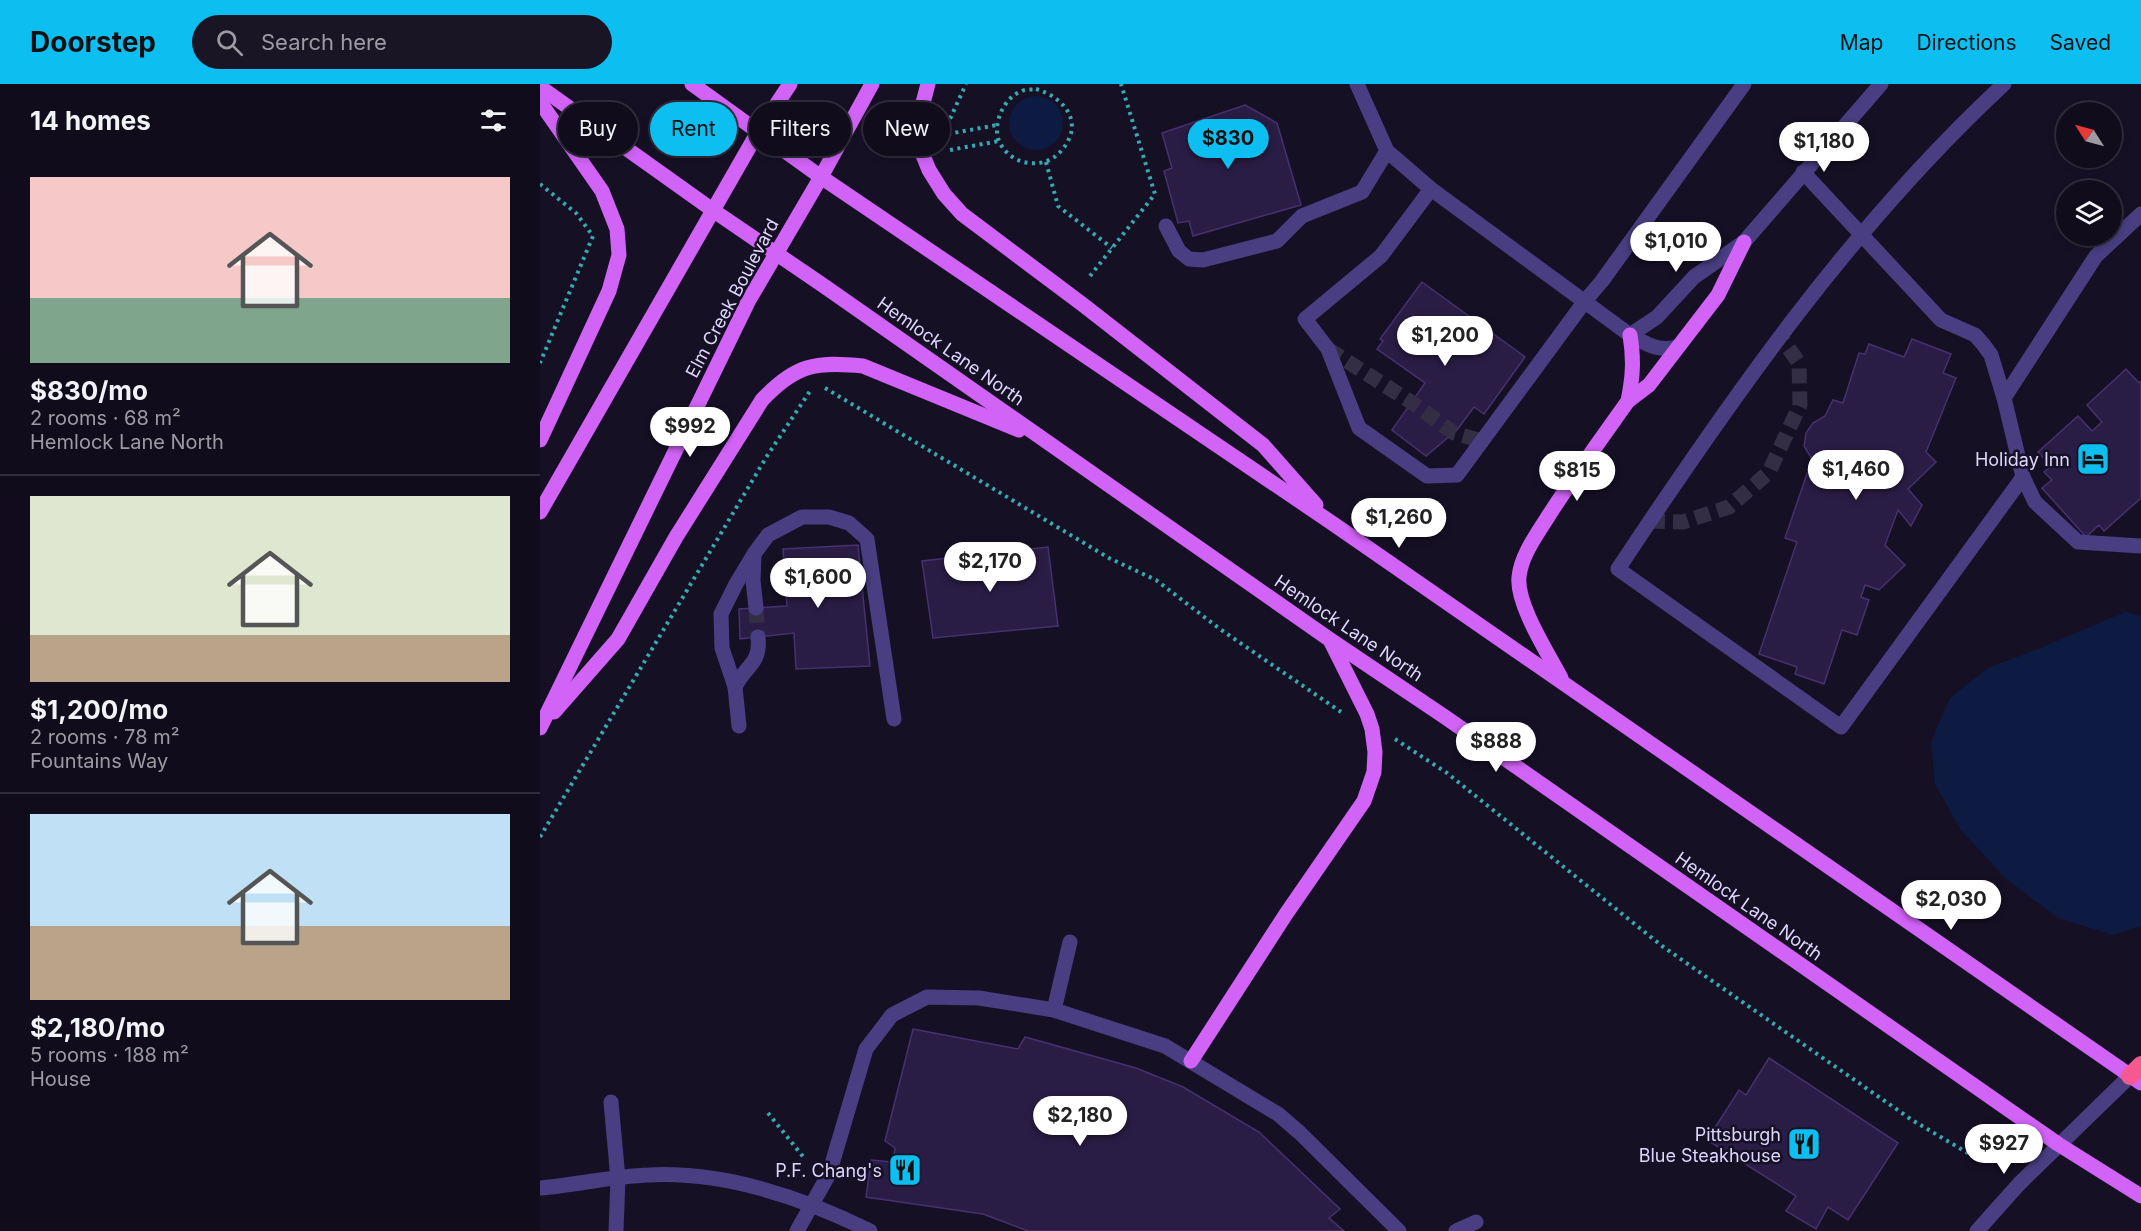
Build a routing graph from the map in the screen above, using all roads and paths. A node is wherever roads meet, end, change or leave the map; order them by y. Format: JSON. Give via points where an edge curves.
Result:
{"nodes":[{"id":1,"x":692,"y":84,"type":"edge"},
{"id":2,"x":789,"y":84,"type":"edge"},
{"id":3,"x":872,"y":84,"type":"edge"},
{"id":4,"x":928,"y":84,"type":"edge"},
{"id":5,"x":966,"y":84,"type":"edge"},
{"id":6,"x":1020,"y":84,"type":"edge"},
{"id":7,"x":1120,"y":84,"type":"edge"},
{"id":8,"x":1358,"y":84,"type":"edge"},
{"id":9,"x":1744,"y":84,"type":"edge"},
{"id":10,"x":1881,"y":84,"type":"edge"},
{"id":11,"x":2004,"y":84,"type":"edge"},
{"id":12,"x":540,"y":87,"type":"edge"},
{"id":13,"x":1022,"y":91,"type":"junction"},
{"id":14,"x":540,"y":102,"type":"edge"},
{"id":15,"x":777,"y":102,"type":"edge"},
{"id":16,"x":950,"y":119,"type":"edge"},
{"id":17,"x":749,"y":125,"type":"edge"},
{"id":18,"x":997,"y":125,"type":"junction"},
{"id":19,"x":950,"y":134,"type":"edge"},
{"id":20,"x":999,"y":141,"type":"junction"},
{"id":21,"x":749,"y":148,"type":"edge"},
{"id":22,"x":950,"y":150,"type":"dead end"},
{"id":23,"x":1387,"y":151,"type":"junction"},
{"id":24,"x":792,"y":156,"type":"edge"},
{"id":25,"x":1046,"y":162,"type":"junction"},
{"id":26,"x":1803,"y":172,"type":"junction"},
{"id":27,"x":821,"y":177,"type":"junction"},
{"id":28,"x":540,"y":184,"type":"edge"},
{"id":29,"x":1431,"y":189,"type":"junction"},
{"id":30,"x":714,"y":211,"type":"junction"},
{"id":31,"x":2141,"y":214,"type":"edge"},
{"id":32,"x":1166,"y":226,"type":"dead end"},
{"id":33,"x":1862,"y":234,"type":"junction"},
{"id":34,"x":1744,"y":242,"type":"junction"},
{"id":35,"x":1112,"y":248,"type":"junction"},
{"id":36,"x":776,"y":253,"type":"junction"},
{"id":37,"x":1090,"y":276,"type":"dead end"},
{"id":38,"x":1585,"y":301,"type":"junction"},
{"id":39,"x":1630,"y":335,"type":"junction"},
{"id":40,"x":1677,"y":347,"type":"junction"},
{"id":41,"x":540,"y":363,"type":"edge"},
{"id":42,"x":2004,"y":398,"type":"junction"},
{"id":43,"x":1628,"y":401,"type":"junction"},
{"id":44,"x":540,"y":440,"type":"edge"},
{"id":45,"x":1044,"y":440,"type":"junction"},
{"id":46,"x":2023,"y":477,"type":"junction"},
{"id":47,"x":540,"y":512,"type":"edge"},
{"id":48,"x":1332,"y":523,"type":"junction"},
{"id":49,"x":2141,"y":546,"type":"edge"},
{"id":50,"x":754,"y":554,"type":"junction"},
{"id":51,"x":756,"y":608,"type":"tunnel mouth"},
{"id":52,"x":758,"y":637,"type":"tunnel mouth"},
{"id":53,"x":1329,"y":639,"type":"junction"},
{"id":54,"x":1562,"y":681,"type":"junction"},
{"id":55,"x":735,"y":687,"type":"junction"},
{"id":56,"x":1344,"y":714,"type":"dead end"},
{"id":57,"x":894,"y":719,"type":"dead end"},
{"id":58,"x":739,"y":726,"type":"dead end"},
{"id":59,"x":540,"y":728,"type":"edge"},
{"id":60,"x":1393,"y":738,"type":"dead end"},
{"id":61,"x":540,"y":837,"type":"edge"},
{"id":62,"x":1070,"y":942,"type":"dead end"},
{"id":63,"x":1054,"y":1010,"type":"junction"},
{"id":64,"x":1191,"y":1061,"type":"junction"},
{"id":65,"x":2137,"y":1074,"type":"edge"},
{"id":66,"x":611,"y":1102,"type":"dead end"},
{"id":67,"x":768,"y":1113,"type":"dead end"},
{"id":68,"x":2058,"y":1144,"type":"junction"},
{"id":69,"x":805,"y":1159,"type":"dead end"},
{"id":70,"x":1978,"y":1160,"type":"dead end"},
{"id":71,"x":618,"y":1179,"type":"junction"},
{"id":72,"x":540,"y":1188,"type":"edge"},
{"id":73,"x":2141,"y":1196,"type":"edge"},
{"id":74,"x":813,"y":1205,"type":"junction"},
{"id":75,"x":1476,"y":1221,"type":"dead end"},
{"id":76,"x":616,"y":1231,"type":"edge"},
{"id":77,"x":797,"y":1231,"type":"edge"},
{"id":78,"x":870,"y":1231,"type":"edge"},
{"id":79,"x":1399,"y":1231,"type":"edge"},
{"id":80,"x":1456,"y":1231,"type":"edge"},
{"id":81,"x":1977,"y":1231,"type":"edge"}],
"edges":[{"from":1,"to":17,"type":"main road"},
{"from":2,"to":15,"type":"main road"},
{"from":3,"to":27,"type":"main road","name":"Elm Creek Boulevard"},
{"from":4,"to":48,"type":"main road","via":[[920,114],[920,148],[928,170],[962,214],[1263,445]]},
{"from":5,"to":16,"type":"path"},
{"from":6,"to":13,"type":"path"},
{"from":7,"to":35,"type":"path","via":[[1155,194]]},
{"from":8,"to":23,"type":"street"},
{"from":9,"to":38,"type":"street"},
{"from":10,"to":26,"type":"street"},
{"from":11,"to":33,"type":"street"},
{"from":12,"to":30,"type":"main road","name":"Hemlock Lane North"},
{"from":13,"to":18,"type":"path","via":[[1002,110]]},
{"from":13,"to":25,"type":"path","via":[[1050,93],[1063,103],[1072,118],[1071,136],[1061,152]]},
{"from":14,"to":44,"type":"main road","via":[[602,191],[617,229],[619,255],[609,291]]},
{"from":18,"to":19,"type":"path"},
{"from":18,"to":20,"type":"path"},
{"from":20,"to":22,"type":"path"},
{"from":20,"to":25,"type":"path","via":[[1009,154],[1025,163]]},
{"from":21,"to":30,"type":"main road"},
{"from":23,"to":29,"type":"street"},
{"from":23,"to":32,"type":"street","via":[[1362,192],[1302,216],[1277,240],[1203,260],[1189,259],[1179,251]]},
{"from":24,"to":27,"type":"main road"},
{"from":25,"to":35,"type":"path","via":[[1058,206]]},
{"from":26,"to":33,"type":"street"},
{"from":26,"to":34,"type":"street"},
{"from":27,"to":36,"type":"main road","name":"Elm Creek Boulevard"},
{"from":27,"to":48,"type":"main road"},
{"from":28,"to":41,"type":"path","via":[[576,213],[593,236]]},
{"from":29,"to":38,"type":"street"},
{"from":29,"to":38,"type":"street","via":[[1381,256],[1305,319],[1328,350],[1359,428],[1427,476],[1457,475]]},
{"from":30,"to":36,"type":"main road","name":"Hemlock Lane North"},
{"from":30,"to":47,"type":"main road"},
{"from":31,"to":42,"type":"street","via":[[2096,256]]},
{"from":33,"to":42,"type":"street","via":[[1941,320],[1975,335],[1983,344],[1991,355]]},
{"from":33,"to":46,"type":"street","via":[[1723,414],[1618,569],[1841,728]]},
{"from":34,"to":39,"type":"street","via":[[1694,278],[1657,317]]},
{"from":34,"to":40,"type":"main road","via":[[1718,295]]},
{"from":35,"to":37,"type":"path"},
{"from":36,"to":45,"type":"main road","name":"Hemlock Lane North"},
{"from":36,"to":59,"type":"main road","name":"Elm Creek Boulevard","via":[[731,336]]},
{"from":38,"to":39,"type":"street"},
{"from":39,"to":40,"type":"street","via":[[1655,348]]},
{"from":39,"to":43,"type":"main road","via":[[1634,359]]},
{"from":40,"to":43,"type":"main road","via":[[1649,385]]},
{"from":42,"to":46,"type":"street"},
{"from":43,"to":54,"type":"main road","via":[[1539,531],[1518,578],[1526,613]]},
{"from":45,"to":53,"type":"main road","name":"Hemlock Lane North"},
{"from":45,"to":59,"type":"main road","via":[[863,366],[812,366],[795,371],[779,382],[748,420],[618,639]]},
{"from":46,"to":49,"type":"street","via":[[2035,502],[2078,542]]},
{"from":48,"to":54,"type":"main road"},
{"from":50,"to":51,"type":"street"},
{"from":50,"to":55,"type":"street","via":[[721,614],[722,648]]},
{"from":50,"to":57,"type":"street","via":[[768,535],[802,517],[829,517],[849,523],[867,539]]},
{"from":52,"to":55,"type":"street","via":[[760,651]]},
{"from":53,"to":64,"type":"main road","via":[[1367,714],[1376,753],[1374,772],[1364,801]]},
{"from":53,"to":68,"type":"main road","name":"Hemlock Lane North"},
{"from":54,"to":65,"type":"main road"},
{"from":55,"to":58,"type":"street"},
{"from":56,"to":61,"type":"path","via":[[1156,580],[1109,558],[816,384],[767,456]]},
{"from":60,"to":70,"type":"path","via":[[1447,773],[1662,946],[1912,1120]]},
{"from":62,"to":63,"type":"street"},
{"from":63,"to":64,"type":"street","via":[[1165,1046]]},
{"from":63,"to":74,"type":"street","via":[[979,998],[927,997],[892,1015],[866,1049],[829,1174]]},
{"from":64,"to":79,"type":"street","via":[[1278,1114]]},
{"from":65,"to":68,"type":"street"},
{"from":66,"to":71,"type":"street"},
{"from":67,"to":69,"type":"path"},
{"from":68,"to":73,"type":"main road","name":"Hemlock Lane North"},
{"from":68,"to":81,"type":"street"},
{"from":71,"to":72,"type":"street"},
{"from":71,"to":74,"type":"street","via":[[679,1175],[712,1179],[748,1185]]},
{"from":71,"to":76,"type":"street"},
{"from":74,"to":77,"type":"street"},
{"from":74,"to":78,"type":"street"},
{"from":75,"to":80,"type":"street"}]}
